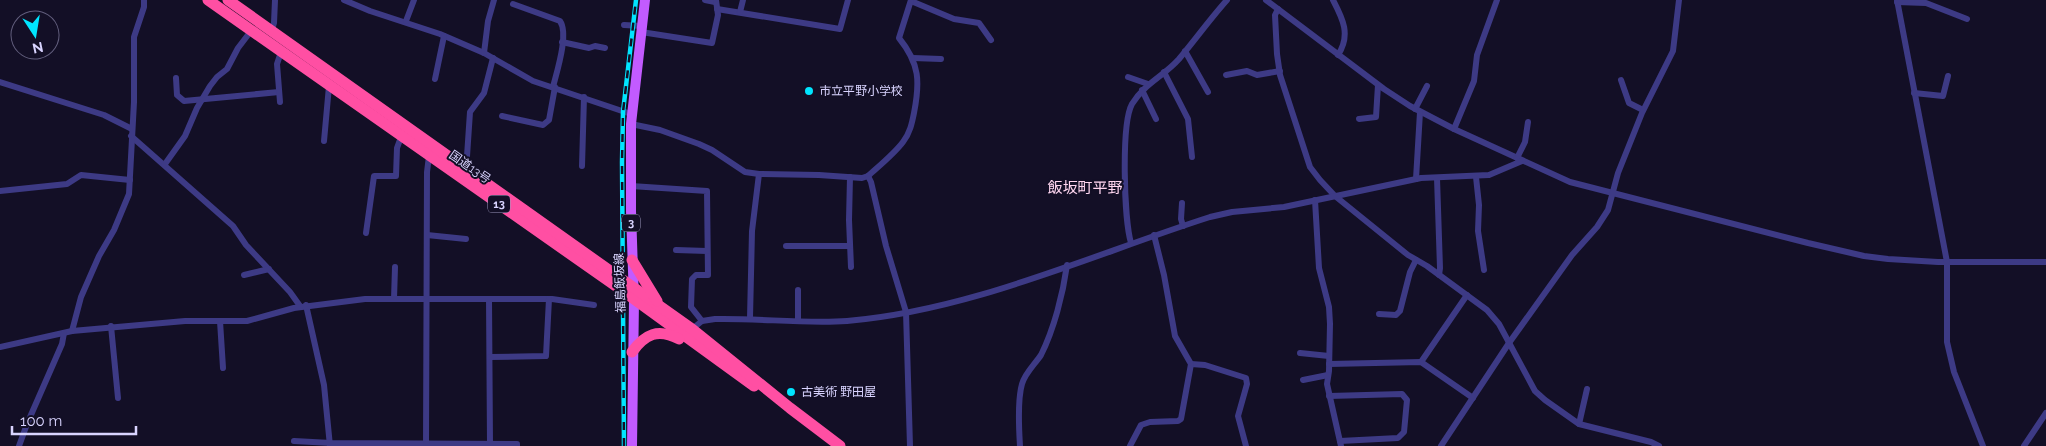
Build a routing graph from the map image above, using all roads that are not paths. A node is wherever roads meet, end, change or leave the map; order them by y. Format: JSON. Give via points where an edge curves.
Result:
{"nodes":[{"id":1,"x":144,"y":0,"type":"edge"},
{"id":2,"x":208,"y":0,"type":"edge"},
{"id":3,"x":228,"y":0,"type":"edge"},
{"id":4,"x":275,"y":0,"type":"edge"},
{"id":5,"x":344,"y":0,"type":"edge"},
{"id":6,"x":414,"y":0,"type":"edge"},
{"id":7,"x":494,"y":0,"type":"edge"},
{"id":8,"x":645,"y":0,"type":"edge"},
{"id":9,"x":705,"y":0,"type":"edge"},
{"id":10,"x":743,"y":0,"type":"edge"},
{"id":11,"x":848,"y":0,"type":"edge"},
{"id":12,"x":911,"y":0,"type":"edge"},
{"id":13,"x":1227,"y":0,"type":"edge"},
{"id":14,"x":1266,"y":0,"type":"edge"},
{"id":15,"x":1333,"y":0,"type":"edge"},
{"id":16,"x":1497,"y":0,"type":"edge"},
{"id":17,"x":1679,"y":0,"type":"edge"},
{"id":18,"x":1897,"y":1,"type":"edge"},
{"id":19,"x":512,"y":4,"type":"dead end"},
{"id":20,"x":716,"y":4,"type":"edge"},
{"id":21,"x":1278,"y":9,"type":"junction"},
{"id":22,"x":740,"y":12,"type":"junction"},
{"id":23,"x":1967,"y":19,"type":"dead end"},
{"id":24,"x":406,"y":21,"type":"junction"},
{"id":25,"x":624,"y":25,"type":"dead end"},
{"id":26,"x":641,"y":29,"type":"junction"},
{"id":27,"x":251,"y":31,"type":"junction"},
{"id":28,"x":269,"y":36,"type":"junction"},
{"id":29,"x":444,"y":36,"type":"junction"},
{"id":30,"x":992,"y":40,"type":"dead end"},
{"id":31,"x":562,"y":42,"type":"junction"},
{"id":32,"x":605,"y":48,"type":"dead end"},
{"id":33,"x":1185,"y":51,"type":"junction"},
{"id":34,"x":281,"y":52,"type":"junction"},
{"id":35,"x":484,"y":53,"type":"junction"},
{"id":36,"x":1338,"y":55,"type":"junction"},
{"id":37,"x":493,"y":58,"type":"junction"},
{"id":38,"x":913,"y":58,"type":"junction"},
{"id":39,"x":941,"y":59,"type":"dead end"},
{"id":40,"x":1280,"y":71,"type":"junction"},
{"id":41,"x":1164,"y":72,"type":"junction"},
{"id":42,"x":1226,"y":75,"type":"dead end"},
{"id":43,"x":1948,"y":76,"type":"dead end"},
{"id":44,"x":1128,"y":77,"type":"dead end"},
{"id":45,"x":176,"y":78,"type":"dead end"},
{"id":46,"x":435,"y":80,"type":"dead end"},
{"id":47,"x":1622,"y":80,"type":"dead end"},
{"id":48,"x":0,"y":82,"type":"edge"},
{"id":49,"x":1148,"y":84,"type":"junction"},
{"id":50,"x":1378,"y":85,"type":"junction"},
{"id":51,"x":329,"y":86,"type":"junction"},
{"id":52,"x":1427,"y":86,"type":"dead end"},
{"id":53,"x":554,"y":87,"type":"junction"},
{"id":54,"x":1142,"y":90,"type":"junction"},
{"id":55,"x":279,"y":92,"type":"junction"},
{"id":56,"x":1208,"y":92,"type":"dead end"},
{"id":57,"x":1914,"y":93,"type":"junction"},
{"id":58,"x":584,"y":97,"type":"junction"},
{"id":59,"x":203,"y":99,"type":"junction"},
{"id":60,"x":280,"y":102,"type":"dead end"},
{"id":61,"x":1418,"y":110,"type":"junction"},
{"id":62,"x":1644,"y":110,"type":"junction"},
{"id":63,"x":502,"y":116,"type":"dead end"},
{"id":64,"x":631,"y":119,"type":"junction"},
{"id":65,"x":1156,"y":120,"type":"dead end"},
{"id":66,"x":1359,"y":120,"type":"dead end"},
{"id":67,"x":1528,"y":122,"type":"dead end"},
{"id":68,"x":1454,"y":129,"type":"junction"},
{"id":69,"x":132,"y":132,"type":"junction"},
{"id":70,"x":401,"y":136,"type":"junction"},
{"id":71,"x":324,"y":141,"type":"dead end"},
{"id":72,"x":429,"y":156,"type":"junction"},
{"id":73,"x":1192,"y":157,"type":"dead end"},
{"id":74,"x":1519,"y":159,"type":"junction"},
{"id":75,"x":165,"y":164,"type":"junction"},
{"id":76,"x":582,"y":166,"type":"dead end"},
{"id":77,"x":466,"y":170,"type":"junction"},
{"id":78,"x":759,"y":174,"type":"junction"},
{"id":79,"x":868,"y":176,"type":"junction"},
{"id":80,"x":850,"y":177,"type":"junction"},
{"id":81,"x":1476,"y":177,"type":"junction"},
{"id":82,"x":1437,"y":178,"type":"junction"},
{"id":83,"x":1416,"y":179,"type":"junction"},
{"id":84,"x":130,"y":180,"type":"junction"},
{"id":85,"x":630,"y":186,"type":"junction"},
{"id":86,"x":0,"y":191,"type":"edge"},
{"id":87,"x":1613,"y":193,"type":"junction"},
{"id":88,"x":1335,"y":196,"type":"junction"},
{"id":89,"x":1315,"y":200,"type":"junction"},
{"id":90,"x":1182,"y":203,"type":"dead end"},
{"id":91,"x":1183,"y":226,"type":"junction"},
{"id":92,"x":366,"y":232,"type":"dead end"},
{"id":93,"x":427,"y":235,"type":"junction"},
{"id":94,"x":1154,"y":235,"type":"junction"},
{"id":95,"x":466,"y":239,"type":"dead end"},
{"id":96,"x":1131,"y":243,"type":"junction"},
{"id":97,"x":786,"y":246,"type":"dead end"},
{"id":98,"x":850,"y":246,"type":"junction"},
{"id":99,"x":676,"y":250,"type":"dead end"},
{"id":100,"x":707,"y":251,"type":"junction"},
{"id":101,"x":632,"y":260,"type":"junction"},
{"id":102,"x":1416,"y":260,"type":"junction"},
{"id":103,"x":1946,"y":262,"type":"junction"},
{"id":104,"x":2046,"y":262,"type":"edge"},
{"id":105,"x":1067,"y":266,"type":"junction"},
{"id":106,"x":395,"y":267,"type":"dead end"},
{"id":107,"x":851,"y":267,"type":"dead end"},
{"id":108,"x":269,"y":269,"type":"junction"},
{"id":109,"x":1484,"y":270,"type":"dead end"},
{"id":110,"x":244,"y":275,"type":"dead end"},
{"id":111,"x":1439,"y":275,"type":"junction"},
{"id":112,"x":634,"y":288,"type":"junction"},
{"id":113,"x":798,"y":290,"type":"dead end"},
{"id":114,"x":1467,"y":295,"type":"junction"},
{"id":115,"x":394,"y":299,"type":"junction"},
{"id":116,"x":427,"y":299,"type":"junction"},
{"id":117,"x":489,"y":299,"type":"junction"},
{"id":118,"x":549,"y":299,"type":"junction"},
{"id":119,"x":634,"y":301,"type":"junction"},
{"id":120,"x":594,"y":305,"type":"dead end"},
{"id":121,"x":303,"y":306,"type":"junction"},
{"id":122,"x":662,"y":307,"type":"junction"},
{"id":123,"x":906,"y":312,"type":"junction"},
{"id":124,"x":1379,"y":314,"type":"dead end"},
{"id":125,"x":750,"y":318,"type":"junction"},
{"id":126,"x":798,"y":320,"type":"junction"},
{"id":127,"x":220,"y":321,"type":"junction"},
{"id":128,"x":702,"y":321,"type":"junction"},
{"id":129,"x":111,"y":326,"type":"junction"},
{"id":130,"x":692,"y":329,"type":"junction"},
{"id":131,"x":72,"y":331,"type":"junction"},
{"id":132,"x":64,"y":333,"type":"junction"},
{"id":133,"x":1510,"y":343,"type":"junction"},
{"id":134,"x":0,"y":347,"type":"edge"},
{"id":135,"x":632,"y":352,"type":"junction"},
{"id":136,"x":1300,"y":354,"type":"dead end"},
{"id":137,"x":490,"y":357,"type":"junction"},
{"id":138,"x":1329,"y":360,"type":"junction"},
{"id":139,"x":1421,"y":362,"type":"junction"},
{"id":140,"x":1191,"y":364,"type":"junction"},
{"id":141,"x":223,"y":368,"type":"dead end"},
{"id":142,"x":1328,"y":376,"type":"junction"},
{"id":143,"x":740,"y":377,"type":"junction"},
{"id":144,"x":1303,"y":380,"type":"dead end"},
{"id":145,"x":1587,"y":389,"type":"dead end"},
{"id":146,"x":1329,"y":396,"type":"junction"},
{"id":147,"x":118,"y":398,"type":"dead end"},
{"id":148,"x":1473,"y":398,"type":"junction"},
{"id":149,"x":790,"y":408,"type":"junction"},
{"id":150,"x":2046,"y":413,"type":"edge"},
{"id":151,"x":1579,"y":424,"type":"junction"},
{"id":152,"x":294,"y":441,"type":"dead end"},
{"id":153,"x":490,"y":444,"type":"junction"},
{"id":154,"x":1341,"y":444,"type":"edge"},
{"id":155,"x":330,"y":445,"type":"edge"},
{"id":156,"x":426,"y":445,"type":"edge"},
{"id":157,"x":472,"y":445,"type":"edge"},
{"id":158,"x":19,"y":446,"type":"edge"},
{"id":159,"x":517,"y":446,"type":"edge"},
{"id":160,"x":632,"y":446,"type":"edge"},
{"id":161,"x":840,"y":446,"type":"edge"},
{"id":162,"x":910,"y":446,"type":"edge"},
{"id":163,"x":1020,"y":446,"type":"edge"},
{"id":164,"x":1130,"y":446,"type":"edge"},
{"id":165,"x":1246,"y":446,"type":"edge"},
{"id":166,"x":1441,"y":446,"type":"edge"},
{"id":167,"x":1659,"y":446,"type":"edge"},
{"id":168,"x":1983,"y":446,"type":"edge"},
{"id":169,"x":2024,"y":446,"type":"edge"}],
"edges":[{"from":1,"to":69,"type":"street","via":[[134,37]]},
{"from":2,"to":27,"type":"highway","name":"国道13号","number":"13"},
{"from":3,"to":28,"type":"highway","name":"国道13号","number":"13"},
{"from":4,"to":28,"type":"street"},
{"from":5,"to":24,"type":"street"},
{"from":6,"to":24,"type":"street"},
{"from":7,"to":35,"type":"street"},
{"from":8,"to":26,"type":"main road","name":"福島飯坂線","number":"3"},
{"from":9,"to":20,"type":"street"},
{"from":10,"to":22,"type":"street"},
{"from":11,"to":22,"type":"street","via":[[840,29]]},
{"from":12,"to":30,"type":"street","via":[[954,19],[979,22]]},
{"from":12,"to":38,"type":"street","via":[[899,38]]},
{"from":13,"to":33,"type":"street"},
{"from":14,"to":21,"type":"street"},
{"from":15,"to":36,"type":"street","via":[[1346,30]]},
{"from":16,"to":68,"type":"street","via":[[1477,55],[1474,82]]},
{"from":17,"to":62,"type":"street","via":[[1672,51]]},
{"from":18,"to":23,"type":"street","via":[[1926,4]]},
{"from":18,"to":57,"type":"street"},
{"from":19,"to":31,"type":"street","via":[[560,21],[563,26]]},
{"from":20,"to":22,"type":"street"},
{"from":20,"to":26,"type":"street","via":[[716,32],[712,43]]},
{"from":21,"to":36,"type":"street"},
{"from":21,"to":40,"type":"street","via":[[1275,15]]},
{"from":24,"to":29,"type":"street"},
{"from":25,"to":26,"type":"street"},
{"from":26,"to":64,"type":"main road","name":"福島飯坂線","number":"3"},
{"from":27,"to":28,"type":"highway","name":"国道13号","number":"13"},
{"from":27,"to":59,"type":"street"},
{"from":28,"to":34,"type":"highway","name":"国道13号","number":"13"},
{"from":28,"to":77,"type":"highway","name":"国道13号","number":"13"},
{"from":29,"to":35,"type":"street"},
{"from":29,"to":46,"type":"street"},
{"from":31,"to":32,"type":"street"},
{"from":31,"to":53,"type":"street"},
{"from":33,"to":41,"type":"street"},
{"from":33,"to":56,"type":"street"},
{"from":34,"to":51,"type":"highway","name":"国道13号","number":"13"},
{"from":34,"to":55,"type":"street","via":[[277,64]]},
{"from":35,"to":37,"type":"street"},
{"from":36,"to":50,"type":"street"},
{"from":37,"to":53,"type":"street","via":[[533,81]]},
{"from":37,"to":77,"type":"street","via":[[484,93],[470,112]]},
{"from":38,"to":39,"type":"street"},
{"from":38,"to":79,"type":"street","via":[[919,80],[909,132]]},
{"from":40,"to":42,"type":"street"},
{"from":40,"to":88,"type":"street","via":[[1310,166]]},
{"from":41,"to":49,"type":"street"},
{"from":41,"to":73,"type":"street","via":[[1188,119]]},
{"from":43,"to":57,"type":"street","via":[[1943,96]]},
{"from":44,"to":49,"type":"street"},
{"from":45,"to":59,"type":"street","via":[[176,95],[184,101]]},
{"from":47,"to":62,"type":"street","via":[[1629,103]]},
{"from":48,"to":69,"type":"street","via":[[104,115]]},
{"from":49,"to":54,"type":"street"},
{"from":50,"to":61,"type":"street"},
{"from":50,"to":66,"type":"street","via":[[1376,117]]},
{"from":51,"to":70,"type":"highway","name":"国道13号","number":"13"},
{"from":51,"to":71,"type":"street"},
{"from":52,"to":61,"type":"street"},
{"from":53,"to":58,"type":"street"},
{"from":53,"to":63,"type":"street","via":[[549,120],[543,125]]},
{"from":54,"to":65,"type":"street"},
{"from":54,"to":96,"type":"street","via":[[1131,105],[1127,124],[1126,214]]},
{"from":55,"to":59,"type":"street"},
{"from":55,"to":60,"type":"street"},
{"from":57,"to":103,"type":"street"},
{"from":58,"to":64,"type":"street"},
{"from":58,"to":76,"type":"street"},
{"from":59,"to":75,"type":"street","via":[[185,136]]},
{"from":61,"to":68,"type":"street"},
{"from":61,"to":83,"type":"street"},
{"from":62,"to":87,"type":"street"},
{"from":64,"to":78,"type":"street","via":[[699,144],[745,172]]},
{"from":64,"to":85,"type":"main road","name":"福島飯坂線","number":"3"},
{"from":67,"to":74,"type":"street"},
{"from":68,"to":74,"type":"street"},
{"from":69,"to":75,"type":"street"},
{"from":69,"to":84,"type":"street"},
{"from":70,"to":72,"type":"highway","name":"国道13号","number":"13"},
{"from":70,"to":92,"type":"street","via":[[396,176],[374,176]]},
{"from":72,"to":93,"type":"street"},
{"from":72,"to":119,"type":"highway","name":"国道13号","number":"13"},
{"from":74,"to":81,"type":"street","via":[[1489,175]]},
{"from":74,"to":87,"type":"street","via":[[1570,182]]},
{"from":75,"to":108,"type":"street","via":[[233,226]]},
{"from":77,"to":112,"type":"highway","name":"国道13号","number":"13"},
{"from":78,"to":80,"type":"street"},
{"from":78,"to":125,"type":"street","via":[[752,231]]},
{"from":79,"to":80,"type":"street"},
{"from":79,"to":123,"type":"street"},
{"from":80,"to":98,"type":"street"},
{"from":81,"to":82,"type":"street"},
{"from":81,"to":109,"type":"street","via":[[1478,231]]},
{"from":82,"to":83,"type":"street"},
{"from":82,"to":111,"type":"street"},
{"from":83,"to":88,"type":"street"},
{"from":84,"to":86,"type":"street","via":[[81,175],[67,184]]},
{"from":84,"to":131,"type":"street","via":[[122,213],[85,288]]},
{"from":85,"to":100,"type":"street","via":[[706,191]]},
{"from":85,"to":101,"type":"main road","name":"福島飯坂線","number":"3"},
{"from":87,"to":103,"type":"street","via":[[1864,256]]},
{"from":87,"to":133,"type":"street","via":[[1608,210],[1597,227],[1572,255]]},
{"from":88,"to":89,"type":"street"},
{"from":88,"to":102,"type":"street"},
{"from":89,"to":91,"type":"street","via":[[1232,212]]},
{"from":89,"to":138,"type":"street","via":[[1319,268],[1329,307]]},
{"from":90,"to":91,"type":"street"},
{"from":91,"to":94,"type":"street"},
{"from":93,"to":95,"type":"street"},
{"from":93,"to":116,"type":"street"},
{"from":94,"to":96,"type":"street"},
{"from":94,"to":140,"type":"street","via":[[1175,336]]},
{"from":96,"to":105,"type":"street"},
{"from":97,"to":98,"type":"street"},
{"from":98,"to":107,"type":"street"},
{"from":99,"to":100,"type":"street"},
{"from":100,"to":128,"type":"street","via":[[708,275],[696,275],[692,279],[691,307]]},
{"from":101,"to":112,"type":"main road","name":"福島飯坂線","number":"3"},
{"from":101,"to":122,"type":"highway"},
{"from":102,"to":111,"type":"street"},
{"from":102,"to":124,"type":"street","via":[[1400,311],[1396,315]]},
{"from":103,"to":104,"type":"street"},
{"from":103,"to":168,"type":"street","via":[[1947,342],[1954,372]]},
{"from":105,"to":123,"type":"street","via":[[970,298]]},
{"from":105,"to":163,"type":"street","via":[[1064,288],[1049,333],[1021,385]]},
{"from":106,"to":115,"type":"street"},
{"from":108,"to":110,"type":"street"},
{"from":108,"to":121,"type":"street"},
{"from":111,"to":114,"type":"street"},
{"from":112,"to":119,"type":"main road","name":"福島飯坂線","number":"3"},
{"from":112,"to":122,"type":"highway","name":"国道13号","number":"13"},
{"from":113,"to":126,"type":"street"},
{"from":114,"to":133,"type":"street","via":[[1487,310]]},
{"from":114,"to":139,"type":"street"},
{"from":115,"to":116,"type":"street"},
{"from":115,"to":121,"type":"street"},
{"from":116,"to":117,"type":"street"},
{"from":116,"to":156,"type":"street"},
{"from":117,"to":118,"type":"street"},
{"from":117,"to":137,"type":"street"},
{"from":118,"to":120,"type":"street"},
{"from":118,"to":137,"type":"street","via":[[546,356]]},
{"from":119,"to":135,"type":"main road","name":"福島飯坂線","number":"3"},
{"from":119,"to":143,"type":"highway","name":"国道13号","number":"13"},
{"from":121,"to":127,"type":"street","via":[[247,321]]},
{"from":121,"to":155,"type":"street","via":[[324,385]]},
{"from":122,"to":130,"type":"highway","name":"国道13号","number":"13"},
{"from":123,"to":126,"type":"street","via":[[846,321]]},
{"from":123,"to":162,"type":"street"},
{"from":125,"to":126,"type":"street"},
{"from":125,"to":128,"type":"street"},
{"from":127,"to":129,"type":"street"},
{"from":127,"to":141,"type":"street"},
{"from":128,"to":130,"type":"street"},
{"from":129,"to":131,"type":"street"},
{"from":129,"to":147,"type":"street"},
{"from":130,"to":149,"type":"highway","name":"国道13号","number":"13"},
{"from":131,"to":132,"type":"street"},
{"from":132,"to":134,"type":"street"},
{"from":132,"to":158,"type":"street"},
{"from":133,"to":148,"type":"street"},
{"from":133,"to":151,"type":"street","via":[[1535,390]]},
{"from":135,"to":143,"type":"highway","via":[[645,338],[666,333]]},
{"from":135,"to":160,"type":"main road","name":"福島飯坂線","number":"3"},
{"from":136,"to":138,"type":"street"},
{"from":137,"to":153,"type":"street"},
{"from":138,"to":139,"type":"street"},
{"from":138,"to":142,"type":"street"},
{"from":139,"to":148,"type":"street"},
{"from":140,"to":164,"type":"street","via":[[1181,418],[1141,425]]},
{"from":140,"to":165,"type":"street","via":[[1246,378],[1238,416]]},
{"from":142,"to":144,"type":"street"},
{"from":142,"to":146,"type":"street"},
{"from":143,"to":149,"type":"highway","name":"国道13号","number":"13"},
{"from":145,"to":151,"type":"street"},
{"from":146,"to":154,"type":"street"},
{"from":146,"to":154,"type":"street","via":[[1402,394],[1407,400],[1404,432],[1398,438]]},
{"from":148,"to":166,"type":"street"},
{"from":149,"to":161,"type":"highway","name":"国道13号","number":"13"},
{"from":150,"to":169,"type":"street"},
{"from":151,"to":167,"type":"street"},
{"from":152,"to":155,"type":"street"},
{"from":153,"to":157,"type":"street"},
{"from":153,"to":159,"type":"street"},
{"from":155,"to":156,"type":"street"},
{"from":156,"to":157,"type":"street"}]}
